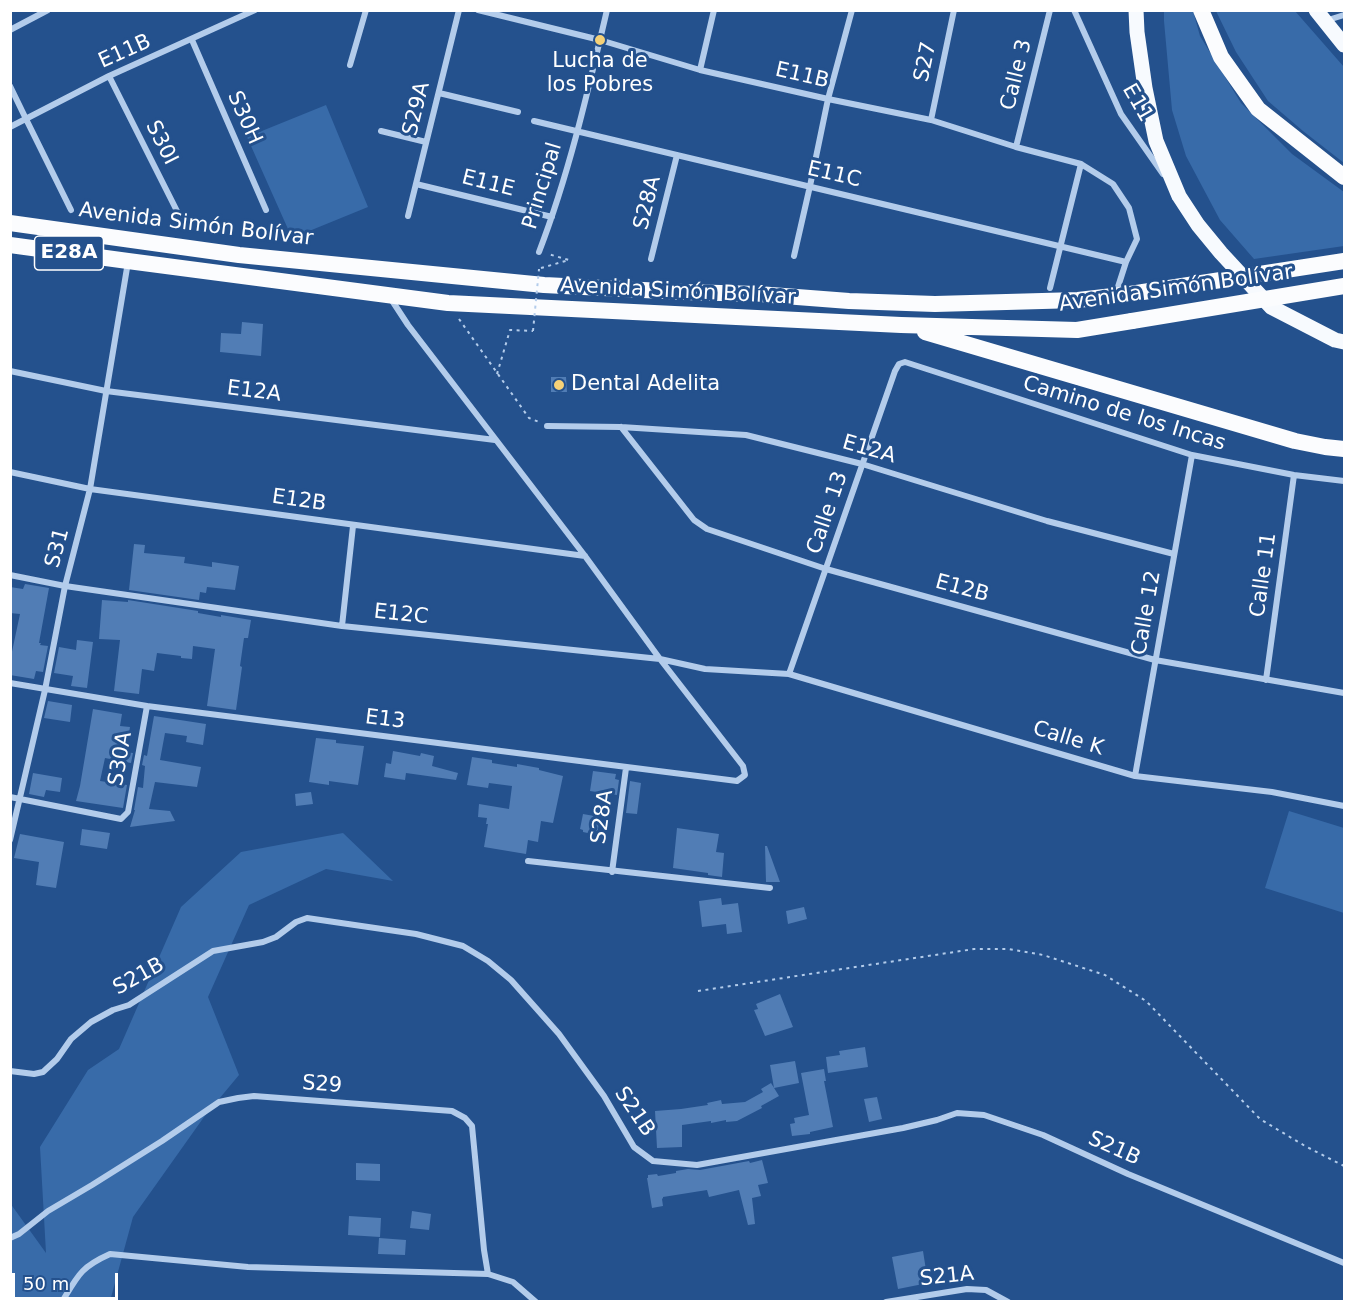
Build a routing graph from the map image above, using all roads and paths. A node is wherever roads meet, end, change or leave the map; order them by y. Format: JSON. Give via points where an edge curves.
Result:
{"nodes":[{"id":1,"x":48,"y":10,"type":"edge"},
{"id":2,"x":255,"y":10,"type":"edge"},
{"id":3,"x":366,"y":10,"type":"edge"},
{"id":4,"x":459,"y":10,"type":"edge"},
{"id":5,"x":478,"y":10,"type":"edge"},
{"id":6,"x":607,"y":10,"type":"edge"},
{"id":7,"x":714,"y":10,"type":"edge"},
{"id":8,"x":852,"y":10,"type":"edge"},
{"id":9,"x":954,"y":10,"type":"edge"},
{"id":10,"x":1050,"y":10,"type":"edge"},
{"id":11,"x":1068,"y":10,"type":"edge"},
{"id":12,"x":1074,"y":10,"type":"edge"},
{"id":13,"x":1136,"y":10,"type":"edge"},
{"id":14,"x":1201,"y":10,"type":"edge"},
{"id":15,"x":1344,"y":15,"type":"edge"},
{"id":16,"x":1320,"y":16,"type":"edge"},
{"id":17,"x":1078,"y":19,"type":"junction"},
{"id":18,"x":10,"y":30,"type":"edge"},
{"id":19,"x":192,"y":40,"type":"junction"},
{"id":20,"x":600,"y":40,"type":"junction"},
{"id":21,"x":1344,"y":45,"type":"edge"},
{"id":22,"x":350,"y":65,"type":"dead end"},
{"id":23,"x":700,"y":70,"type":"junction"},
{"id":24,"x":109,"y":76,"type":"junction"},
{"id":25,"x":10,"y":86,"type":"edge"},
{"id":26,"x":439,"y":93,"type":"junction"},
{"id":27,"x":828,"y":99,"type":"junction"},
{"id":28,"x":518,"y":112,"type":"dead end"},
{"id":29,"x":26,"y":119,"type":"junction"},
{"id":30,"x":931,"y":120,"type":"junction"},
{"id":31,"x":534,"y":121,"type":"dead end"},
{"id":32,"x":10,"y":127,"type":"edge"},
{"id":33,"x":381,"y":131,"type":"dead end"},
{"id":34,"x":577,"y":131,"type":"junction"},
{"id":35,"x":426,"y":142,"type":"junction"},
{"id":36,"x":1016,"y":147,"type":"junction"},
{"id":37,"x":677,"y":154,"type":"junction"},
{"id":38,"x":1081,"y":164,"type":"junction"},
{"id":39,"x":1344,"y":177,"type":"edge"},
{"id":40,"x":416,"y":184,"type":"junction"},
{"id":41,"x":810,"y":186,"type":"junction"},
{"id":42,"x":1179,"y":196,"type":"junction"},
{"id":43,"x":71,"y":210,"type":"dead end"},
{"id":44,"x":266,"y":210,"type":"dead end"},
{"id":45,"x":408,"y":216,"type":"dead end"},
{"id":46,"x":552,"y":217,"type":"junction"},
{"id":47,"x":10,"y":223,"type":"edge"},
{"id":48,"x":184,"y":225,"type":"dead end"},
{"id":49,"x":10,"y":245,"type":"edge"},
{"id":50,"x":1060,"y":246,"type":"junction"},
{"id":51,"x":539,"y":252,"type":"joint"},
{"id":52,"x":794,"y":256,"type":"dead end"},
{"id":53,"x":651,"y":259,"type":"dead end"},
{"id":54,"x":128,"y":261,"type":"junction"},
{"id":55,"x":1344,"y":261,"type":"edge"},
{"id":56,"x":1126,"y":262,"type":"junction"},
{"id":57,"x":1344,"y":286,"type":"edge"},
{"id":58,"x":1050,"y":288,"type":"dead end"},
{"id":59,"x":388,"y":295,"type":"junction"},
{"id":60,"x":1123,"y":295,"type":"junction"},
{"id":61,"x":448,"y":303,"type":"junction"},
{"id":62,"x":901,"y":325,"type":"junction"},
{"id":63,"x":1344,"y":342,"type":"edge"},
{"id":64,"x":899,"y":364,"type":"joint"},
{"id":65,"x":10,"y":371,"type":"edge"},
{"id":66,"x":498,"y":374,"type":"junction"},
{"id":67,"x":106,"y":391,"type":"junction"},
{"id":68,"x":547,"y":426,"type":"joint"},
{"id":69,"x":621,"y":427,"type":"junction"},
{"id":70,"x":495,"y":440,"type":"junction"},
{"id":71,"x":1344,"y":449,"type":"edge"},
{"id":72,"x":1192,"y":455,"type":"junction"},
{"id":73,"x":862,"y":464,"type":"junction"},
{"id":74,"x":10,"y":472,"type":"edge"},
{"id":75,"x":1294,"y":475,"type":"junction"},
{"id":76,"x":1344,"y":481,"type":"edge"},
{"id":77,"x":90,"y":489,"type":"junction"},
{"id":78,"x":353,"y":526,"type":"junction"},
{"id":79,"x":1174,"y":554,"type":"junction"},
{"id":80,"x":585,"y":556,"type":"junction"},
{"id":81,"x":826,"y":569,"type":"junction"},
{"id":82,"x":10,"y":575,"type":"edge"},
{"id":83,"x":65,"y":586,"type":"junction"},
{"id":84,"x":342,"y":626,"type":"junction"},
{"id":85,"x":660,"y":659,"type":"junction"},
{"id":86,"x":1155,"y":660,"type":"junction"},
{"id":87,"x":789,"y":674,"type":"junction"},
{"id":88,"x":1266,"y":680,"type":"junction"},
{"id":89,"x":10,"y":683,"type":"edge"},
{"id":90,"x":45,"y":690,"type":"junction"},
{"id":91,"x":1344,"y":693,"type":"edge"},
{"id":92,"x":147,"y":706,"type":"junction"},
{"id":93,"x":626,"y":768,"type":"junction"},
{"id":94,"x":1134,"y":776,"type":"junction"},
{"id":95,"x":10,"y":797,"type":"edge"},
{"id":96,"x":20,"y":800,"type":"junction"},
{"id":97,"x":1344,"y":806,"type":"edge"},
{"id":98,"x":10,"y":840,"type":"edge"},
{"id":99,"x":528,"y":861,"type":"dead end"},
{"id":100,"x":612,"y":872,"type":"junction"},
{"id":101,"x":770,"y":888,"type":"dead end"},
{"id":102,"x":698,"y":991,"type":"dead end"},
{"id":103,"x":10,"y":1071,"type":"edge"},
{"id":104,"x":1344,"y":1166,"type":"edge"},
{"id":105,"x":10,"y":1238,"type":"edge"},
{"id":106,"x":1344,"y":1263,"type":"edge"},
{"id":107,"x":488,"y":1274,"type":"junction"},
{"id":108,"x":62,"y":1302,"type":"edge"},
{"id":109,"x":536,"y":1302,"type":"edge"},
{"id":110,"x":886,"y":1302,"type":"edge"},
{"id":111,"x":1008,"y":1302,"type":"edge"}],
"edges":[{"from":1,"to":18,"type":"street"},
{"from":2,"to":19,"type":"street","name":"E11B"},
{"from":3,"to":22,"type":"street"},
{"from":4,"to":26,"type":"street","name":"S29A"},
{"from":5,"to":20,"type":"street","name":"E11B"},
{"from":6,"to":20,"type":"street","name":"Principal"},
{"from":7,"to":23,"type":"street"},
{"from":8,"to":27,"type":"street"},
{"from":9,"to":30,"type":"street","name":"S27"},
{"from":10,"to":36,"type":"street","name":"Calle 3"},
{"from":11,"to":17,"type":"street","name":"E11"},
{"from":12,"to":17,"type":"street","name":"E11"},
{"from":13,"to":42,"type":"main road","via":[[1156,141]]},
{"from":14,"to":39,"type":"highway","via":[[1221,57],[1258,109]]},
{"from":15,"to":16,"type":"street"},
{"from":16,"to":21,"type":"main road"},
{"from":17,"to":42,"type":"street","name":"E11","via":[[1121,114]]},
{"from":19,"to":24,"type":"street","name":"E11B"},
{"from":19,"to":44,"type":"street","name":"S30H"},
{"from":20,"to":23,"type":"street","name":"E11B"},
{"from":20,"to":34,"type":"street","name":"Principal"},
{"from":23,"to":27,"type":"street","name":"E11B"},
{"from":24,"to":29,"type":"street","name":"E11B"},
{"from":24,"to":48,"type":"street","name":"S30I"},
{"from":25,"to":29,"type":"street"},
{"from":26,"to":28,"type":"street"},
{"from":26,"to":35,"type":"street","name":"S29A"},
{"from":27,"to":30,"type":"street","name":"E11B"},
{"from":27,"to":41,"type":"street"},
{"from":29,"to":32,"type":"street","name":"E11B"},
{"from":29,"to":43,"type":"street"},
{"from":30,"to":36,"type":"street","name":"E11B"},
{"from":31,"to":34,"type":"street","name":"E11C"},
{"from":33,"to":35,"type":"street"},
{"from":34,"to":37,"type":"street","name":"E11C"},
{"from":34,"to":46,"type":"street","name":"Principal"},
{"from":35,"to":40,"type":"street","name":"S29A"},
{"from":36,"to":38,"type":"street","name":"E11B"},
{"from":37,"to":41,"type":"street","name":"E11C"},
{"from":37,"to":53,"type":"street","name":"S28A"},
{"from":38,"to":50,"type":"street"},
{"from":38,"to":56,"type":"street","name":"E11B","via":[[1113,184],[1130,208],[1137,239]]},
{"from":40,"to":45,"type":"street","name":"S29A"},
{"from":40,"to":46,"type":"street","name":"E11E"},
{"from":41,"to":50,"type":"street","name":"E11C"},
{"from":41,"to":52,"type":"street"},
{"from":42,"to":63,"type":"main road","via":[[1221,253],[1271,307]]},
{"from":46,"to":51,"type":"street","name":"Principal"},
{"from":47,"to":60,"type":"highway","name":"Avenida Simón Bolívar","via":[[239,255],[544,285],[935,304]]},
{"from":49,"to":54,"type":"highway","name":"Avenida Simón Bolívar","number":"E28A"},
{"from":50,"to":56,"type":"street","name":"E11C"},
{"from":50,"to":58,"type":"street"},
{"from":51,"to":66,"type":"path","name":"Principal","bridge":true,"via":[[569,260],[539,269],[533,331],[510,330]]},
{"from":54,"to":59,"type":"highway","name":"Avenida Simón Bolívar"},
{"from":54,"to":67,"type":"street","name":"S31"},
{"from":55,"to":60,"type":"highway","name":"Avenida Simón Bolívar","bridge":true},
{"from":56,"to":60,"type":"street"},
{"from":57,"to":62,"type":"highway","name":"Avenida Simón Bolívar","bridge":true,"via":[[1077,330]]},
{"from":59,"to":61,"type":"highway","name":"Avenida Simón Bolívar"},
{"from":59,"to":70,"type":"street"},
{"from":61,"to":62,"type":"highway","name":"Avenida Simón Bolívar"},
{"from":61,"to":66,"type":"path"},
{"from":62,"to":71,"type":"highway","via":[[1295,441]]},
{"from":64,"to":72,"type":"street","name":"Camino de los Incas","via":[[905,362]]},
{"from":64,"to":73,"type":"street","name":"Calle 13"},
{"from":65,"to":67,"type":"street","name":"E12A"},
{"from":66,"to":68,"type":"path","via":[[529,418]]},
{"from":67,"to":70,"type":"street","name":"E12A"},
{"from":67,"to":77,"type":"street","name":"S31"},
{"from":68,"to":69,"type":"street","name":"E12A"},
{"from":69,"to":73,"type":"street","name":"E12A","via":[[746,435]]},
{"from":69,"to":81,"type":"street","name":"E12B","via":[[694,520],[707,530]]},
{"from":70,"to":80,"type":"street"},
{"from":72,"to":75,"type":"street","name":"Camino de los Incas"},
{"from":72,"to":79,"type":"street","name":"Calle 12"},
{"from":73,"to":79,"type":"street","name":"E12A","via":[[1047,521]]},
{"from":73,"to":81,"type":"street","name":"Calle 13"},
{"from":74,"to":77,"type":"street","name":"E12B"},
{"from":75,"to":76,"type":"street","name":"Camino de los Incas"},
{"from":75,"to":88,"type":"street","name":"Calle 11"},
{"from":77,"to":78,"type":"street","name":"E12B"},
{"from":77,"to":83,"type":"street","name":"S31"},
{"from":78,"to":80,"type":"street","name":"E12B"},
{"from":78,"to":84,"type":"street"},
{"from":79,"to":86,"type":"street","name":"Calle 12"},
{"from":80,"to":85,"type":"street"},
{"from":81,"to":86,"type":"street","name":"E12B"},
{"from":81,"to":87,"type":"street","name":"Calle 13"},
{"from":82,"to":83,"type":"street","name":"E12C"},
{"from":83,"to":84,"type":"street","name":"E12C"},
{"from":83,"to":90,"type":"street","name":"S31"},
{"from":84,"to":85,"type":"street","name":"E12C"},
{"from":85,"to":87,"type":"street","name":"E12C","via":[[705,669]]},
{"from":85,"to":93,"type":"street","name":"E13","via":[[743,766],[745,775],[737,782]]},
{"from":86,"to":88,"type":"street","name":"E12B"},
{"from":86,"to":94,"type":"street","name":"Calle 12"},
{"from":87,"to":94,"type":"street","name":"Calle K"},
{"from":88,"to":91,"type":"street","name":"E12B"},
{"from":89,"to":90,"type":"street","name":"E13"},
{"from":90,"to":92,"type":"street","name":"E13"},
{"from":90,"to":96,"type":"street","name":"S31"},
{"from":92,"to":93,"type":"street","name":"E13"},
{"from":92,"to":96,"type":"street","name":"S30A","via":[[125,817]]},
{"from":93,"to":100,"type":"street","name":"S28A"},
{"from":94,"to":97,"type":"street","name":"Calle K","via":[[1272,792]]},
{"from":95,"to":96,"type":"street"},
{"from":96,"to":98,"type":"street","name":"S31"},
{"from":99,"to":100,"type":"street"},
{"from":100,"to":101,"type":"street"},
{"from":102,"to":104,"type":"path","via":[[974,949],[1009,949],[1043,955],[1105,975],[1146,1001],[1260,1119]]},
{"from":103,"to":106,"type":"street","name":"S21B","via":[[43,1072],[91,1022],[129,1005],[213,951],[263,942],[307,918],[365,926],[463,946],[488,961],[511,980],[559,1034],[604,1096],[634,1147],[653,1161],[697,1165],[903,1128],[957,1113],[984,1115],[1043,1135]]},
{"from":105,"to":107,"type":"street","name":"S29","via":[[219,1102],[255,1096],[452,1111],[465,1118],[472,1126]]},
{"from":107,"to":108,"type":"street","via":[[248,1267],[110,1254],[81,1271]]},
{"from":107,"to":109,"type":"street","via":[[513,1282]]},
{"from":110,"to":111,"type":"street","name":"S21A","via":[[968,1289],[986,1290]]}]}
